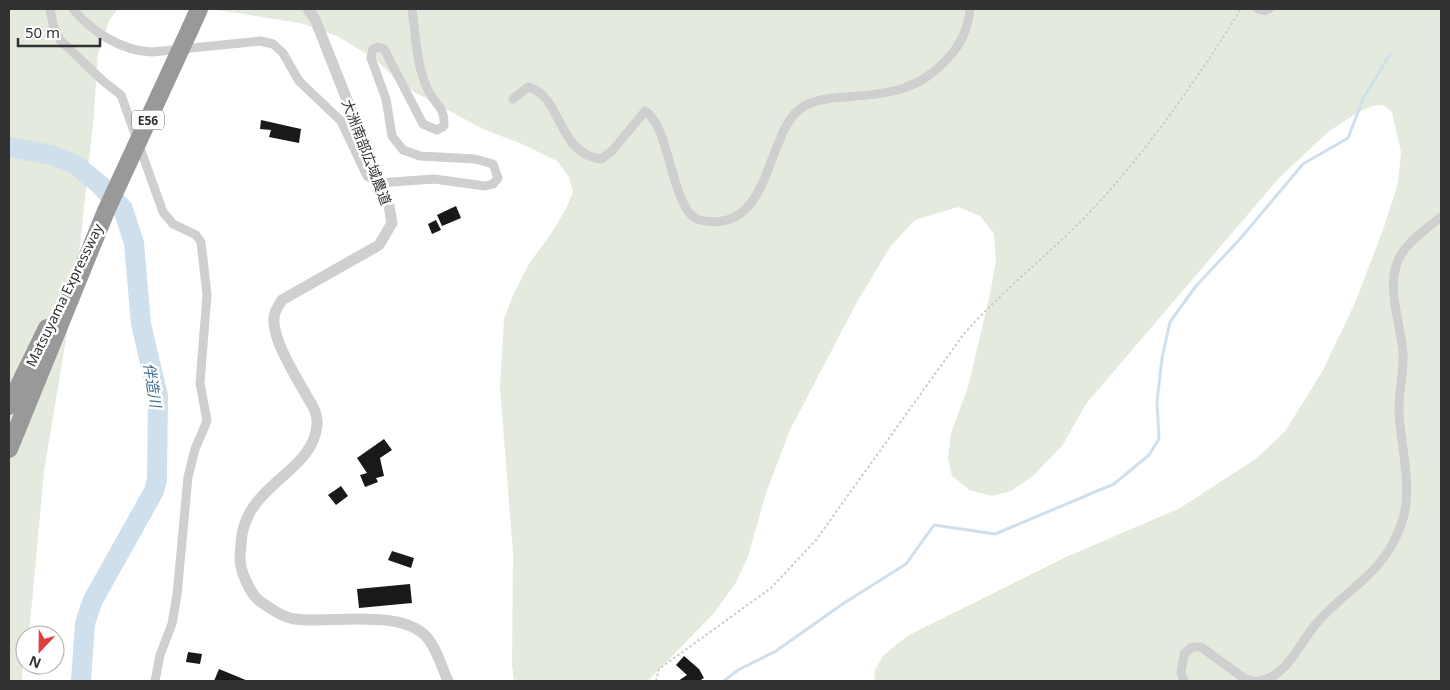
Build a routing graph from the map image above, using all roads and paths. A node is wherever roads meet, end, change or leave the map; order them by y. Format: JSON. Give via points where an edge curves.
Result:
{"nodes":[{"id":1,"x":50,"y":9,"type":"edge"},
{"id":2,"x":73,"y":9,"type":"edge"},
{"id":3,"x":199,"y":9,"type":"edge"},
{"id":4,"x":308,"y":9,"type":"edge"},
{"id":5,"x":412,"y":9,"type":"edge"},
{"id":6,"x":970,"y":9,"type":"edge"},
{"id":7,"x":1241,"y":9,"type":"edge"},
{"id":8,"x":1258,"y":9,"type":"edge"},
{"id":9,"x":1269,"y":9,"type":"edge"},
{"id":10,"x":513,"y":99,"type":"dead end"},
{"id":11,"x":379,"y":183,"type":"junction"},
{"id":12,"x":1441,"y":217,"type":"edge"},
{"id":13,"x":58,"y":318,"type":"junction"},
{"id":14,"x":9,"y":406,"type":"edge"},
{"id":15,"x":9,"y":449,"type":"edge"},
{"id":16,"x":155,"y":681,"type":"edge"},
{"id":17,"x":448,"y":681,"type":"edge"},
{"id":18,"x":656,"y":681,"type":"edge"},
{"id":19,"x":1184,"y":681,"type":"edge"},
{"id":20,"x":1254,"y":681,"type":"edge"},
{"id":21,"x":1259,"y":681,"type":"edge"}],
"edges":[{"from":1,"to":16,"type":"street","via":[[60,40],[121,95],[163,212],[174,224],[196,235],[201,242],[207,295],[200,383],[207,421],[195,448],[188,477],[177,595]]},
{"from":2,"to":11,"type":"street","via":[[84,21],[134,51],[260,41],[273,44],[283,53],[299,81],[341,121],[367,176]]},
{"from":3,"to":13,"type":"highway","name":"Matsuyama Expressway","number":"E56","bridge":true},
{"from":4,"to":11,"type":"street","name":"大洲南部広域農道","via":[[315,19]]},
{"from":5,"to":11,"type":"street","via":[[420,68],[430,92],[445,113],[444,126],[437,130],[423,124],[384,49],[378,46],[373,49],[371,58],[386,99],[392,136],[403,150],[420,156],[475,159],[493,164],[498,178],[485,186],[434,179]]},
{"from":6,"to":10,"type":"street","via":[[966,29],[955,51],[935,73],[913,85],[884,94],[828,98],[803,106],[789,118],[754,199],[738,214],[723,220],[699,220],[690,214],[677,186],[658,127],[645,111],[612,152],[600,159],[587,157],[576,149],[552,108],[536,89],[528,87]]},
{"from":7,"to":18,"type":"path","via":[[1200,75],[1139,156],[1101,200],[987,307],[963,335],[816,540],[771,588],[659,669]]},
{"from":8,"to":9,"type":"street"},
{"from":11,"to":17,"type":"street","name":"大洲南部広域農道","via":[[392,223],[383,241],[282,300],[274,314],[274,331],[314,410],[317,423],[313,442],[303,457],[255,502],[246,518],[241,534],[240,566],[256,599],[294,619],[400,622],[418,630],[429,639]]},
{"from":12,"to":21,"type":"street","via":[[1416,237],[1396,266],[1394,285],[1403,354],[1398,411],[1407,498],[1401,525],[1374,572],[1317,623],[1280,673],[1270,680]]},
{"from":13,"to":14,"type":"highway","name":"Matsuyama Expressway","number":"E56"},
{"from":13,"to":15,"type":"highway"},
{"from":19,"to":20,"type":"street","via":[[1181,673],[1184,654],[1192,647],[1201,646],[1245,679]]}]}
